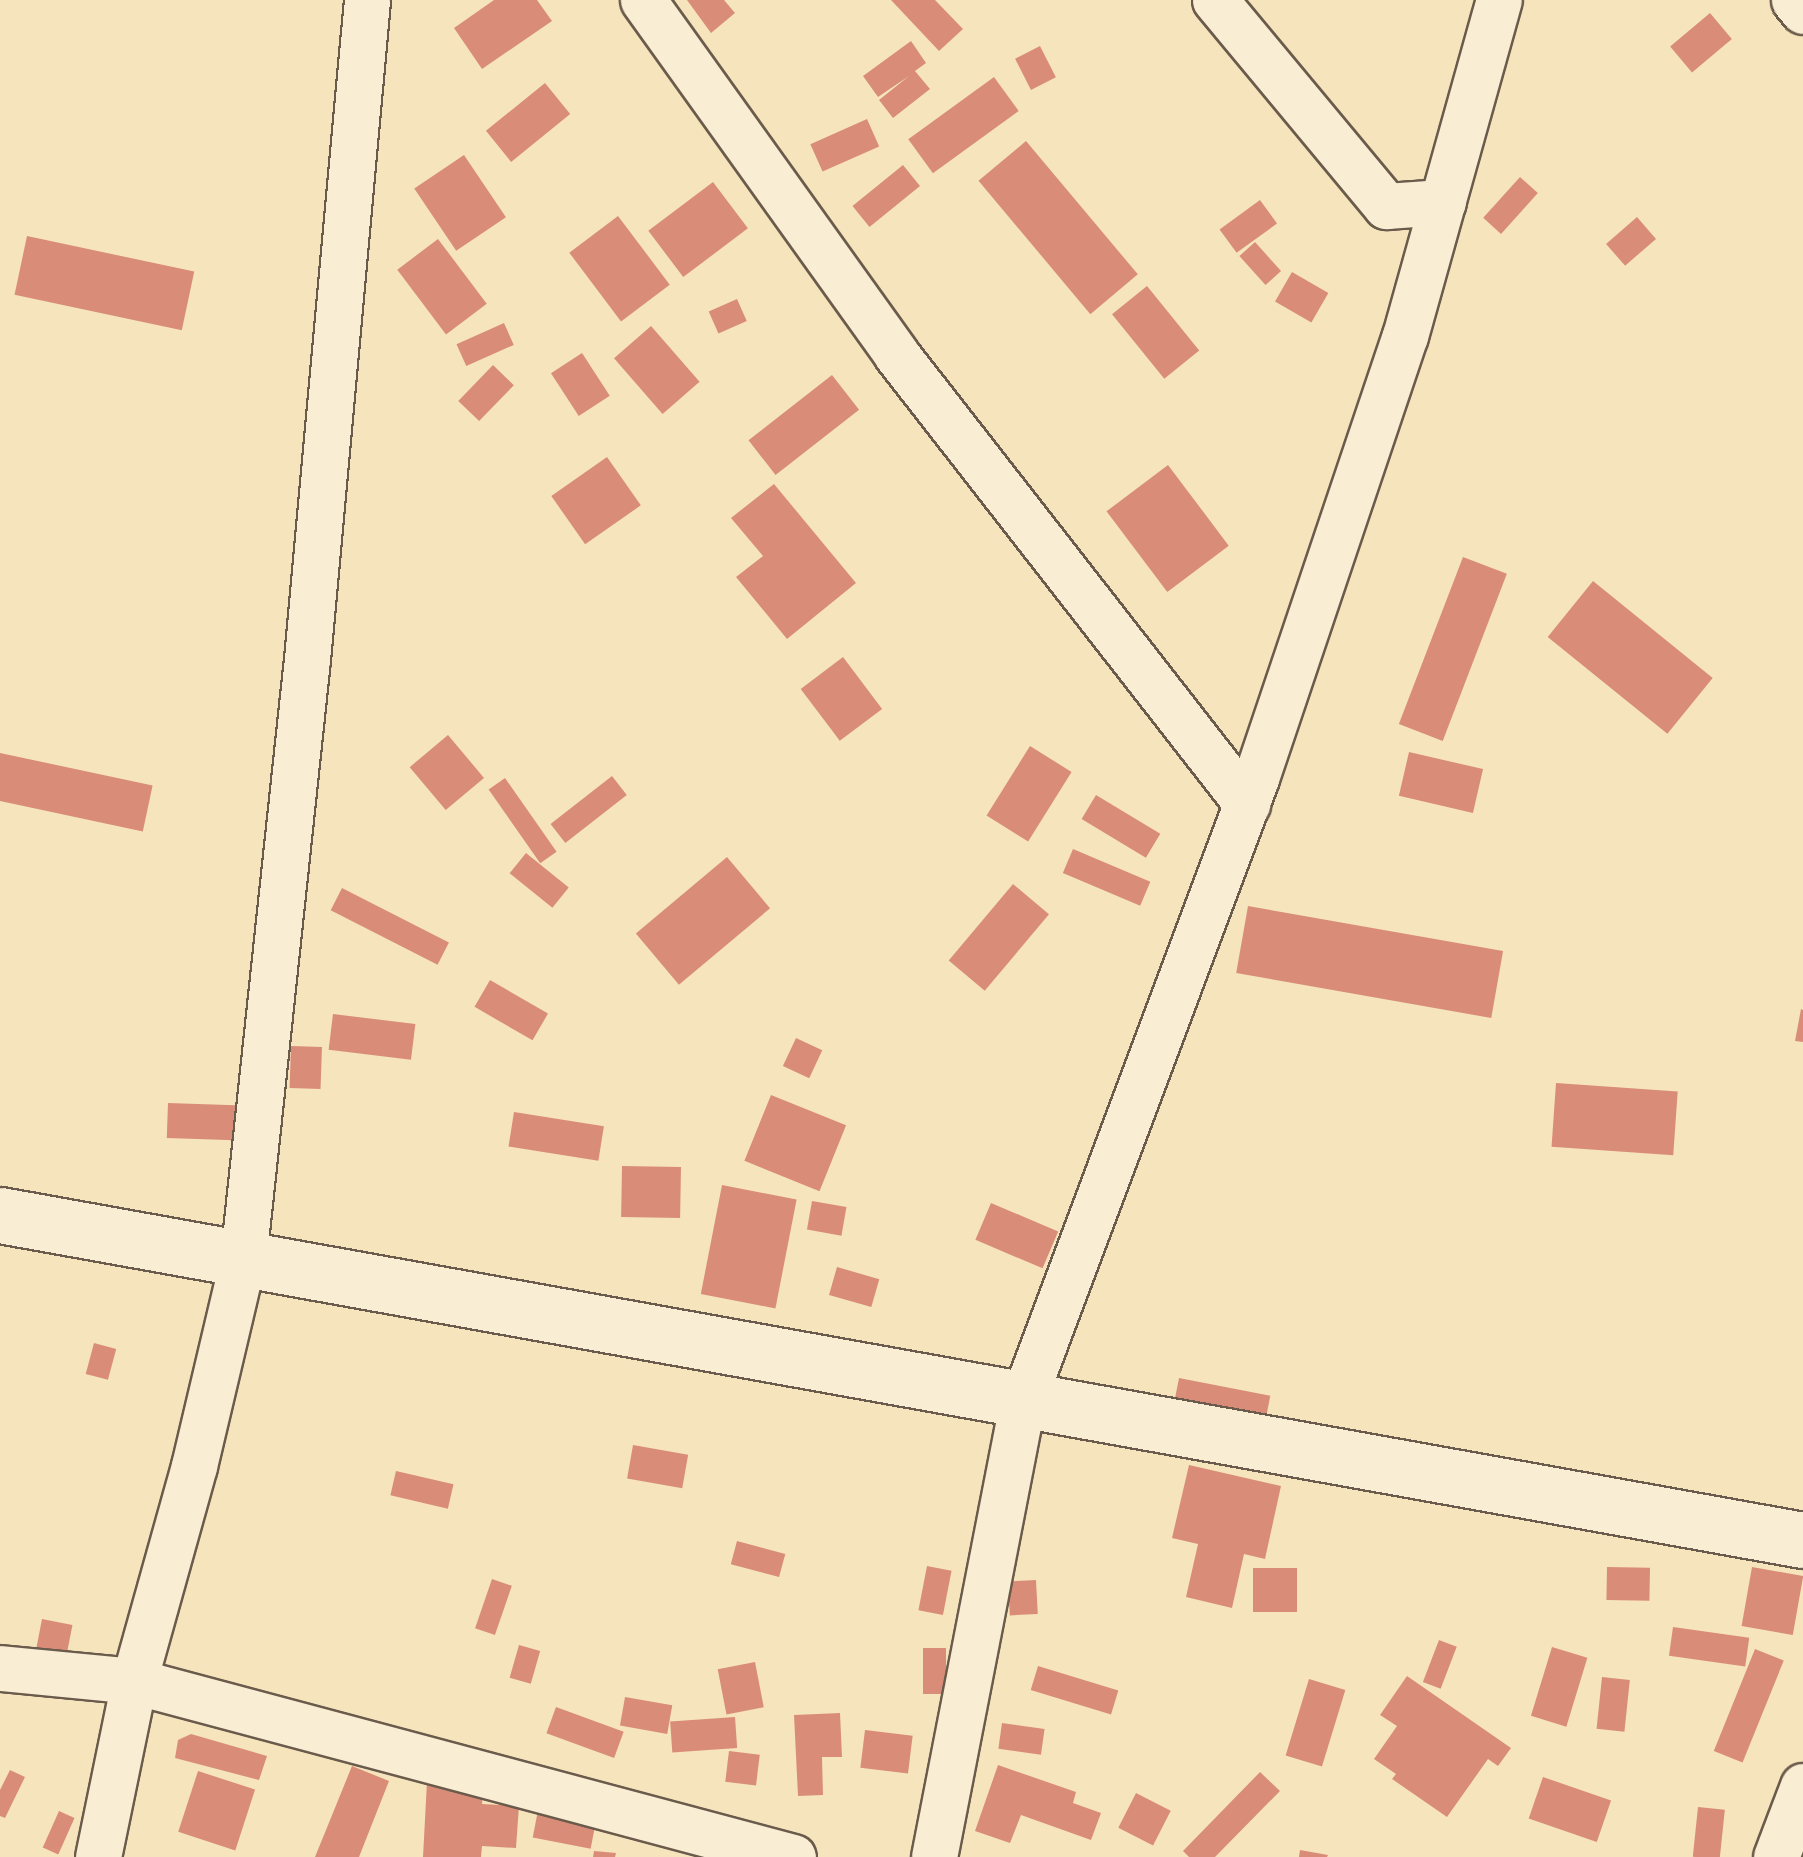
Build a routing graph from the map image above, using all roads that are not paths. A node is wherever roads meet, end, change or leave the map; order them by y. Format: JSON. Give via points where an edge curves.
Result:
{"nodes":[{"id":1,"x":367,"y":0,"type":"edge"},
{"id":2,"x":643,"y":0,"type":"edge"},
{"id":3,"x":1216,"y":0,"type":"edge"},
{"id":4,"x":1500,"y":0,"type":"edge"},
{"id":5,"x":1794,"y":0,"type":"edge"},
{"id":6,"x":1803,"y":12,"type":"edge"},
{"id":7,"x":1443,"y":202,"type":"junction"},
{"id":8,"x":1247,"y":804,"type":"junction"},
{"id":9,"x":0,"y":1215,"type":"edge"},
{"id":10,"x":244,"y":1259,"type":"junction"},
{"id":11,"x":1023,"y":1400,"type":"junction"},
{"id":12,"x":1803,"y":1540,"type":"edge"},
{"id":13,"x":0,"y":1668,"type":"edge"},
{"id":14,"x":134,"y":1681,"type":"junction"},
{"id":15,"x":1803,"y":1786,"type":"edge"},
{"id":16,"x":98,"y":1857,"type":"edge"},
{"id":17,"x":793,"y":1857,"type":"edge"},
{"id":18,"x":934,"y":1857,"type":"edge"},
{"id":19,"x":1776,"y":1857,"type":"edge"}],
"edges":[{"from":1,"to":10,"type":"street"},
{"from":2,"to":8,"type":"street","via":[[896,354]]},
{"from":3,"to":7,"type":"street","via":[[1386,206]]},
{"from":4,"to":7,"type":"street"},
{"from":5,"to":6,"type":"street"},
{"from":7,"to":8,"type":"street","via":[[1405,336]]},
{"from":8,"to":11,"type":"street"},
{"from":9,"to":10,"type":"main road"},
{"from":10,"to":11,"type":"main road"},
{"from":10,"to":14,"type":"street"},
{"from":11,"to":12,"type":"main road"},
{"from":11,"to":18,"type":"street"},
{"from":13,"to":14,"type":"street"},
{"from":14,"to":16,"type":"street"},
{"from":14,"to":17,"type":"street"},
{"from":15,"to":19,"type":"street"}]}
